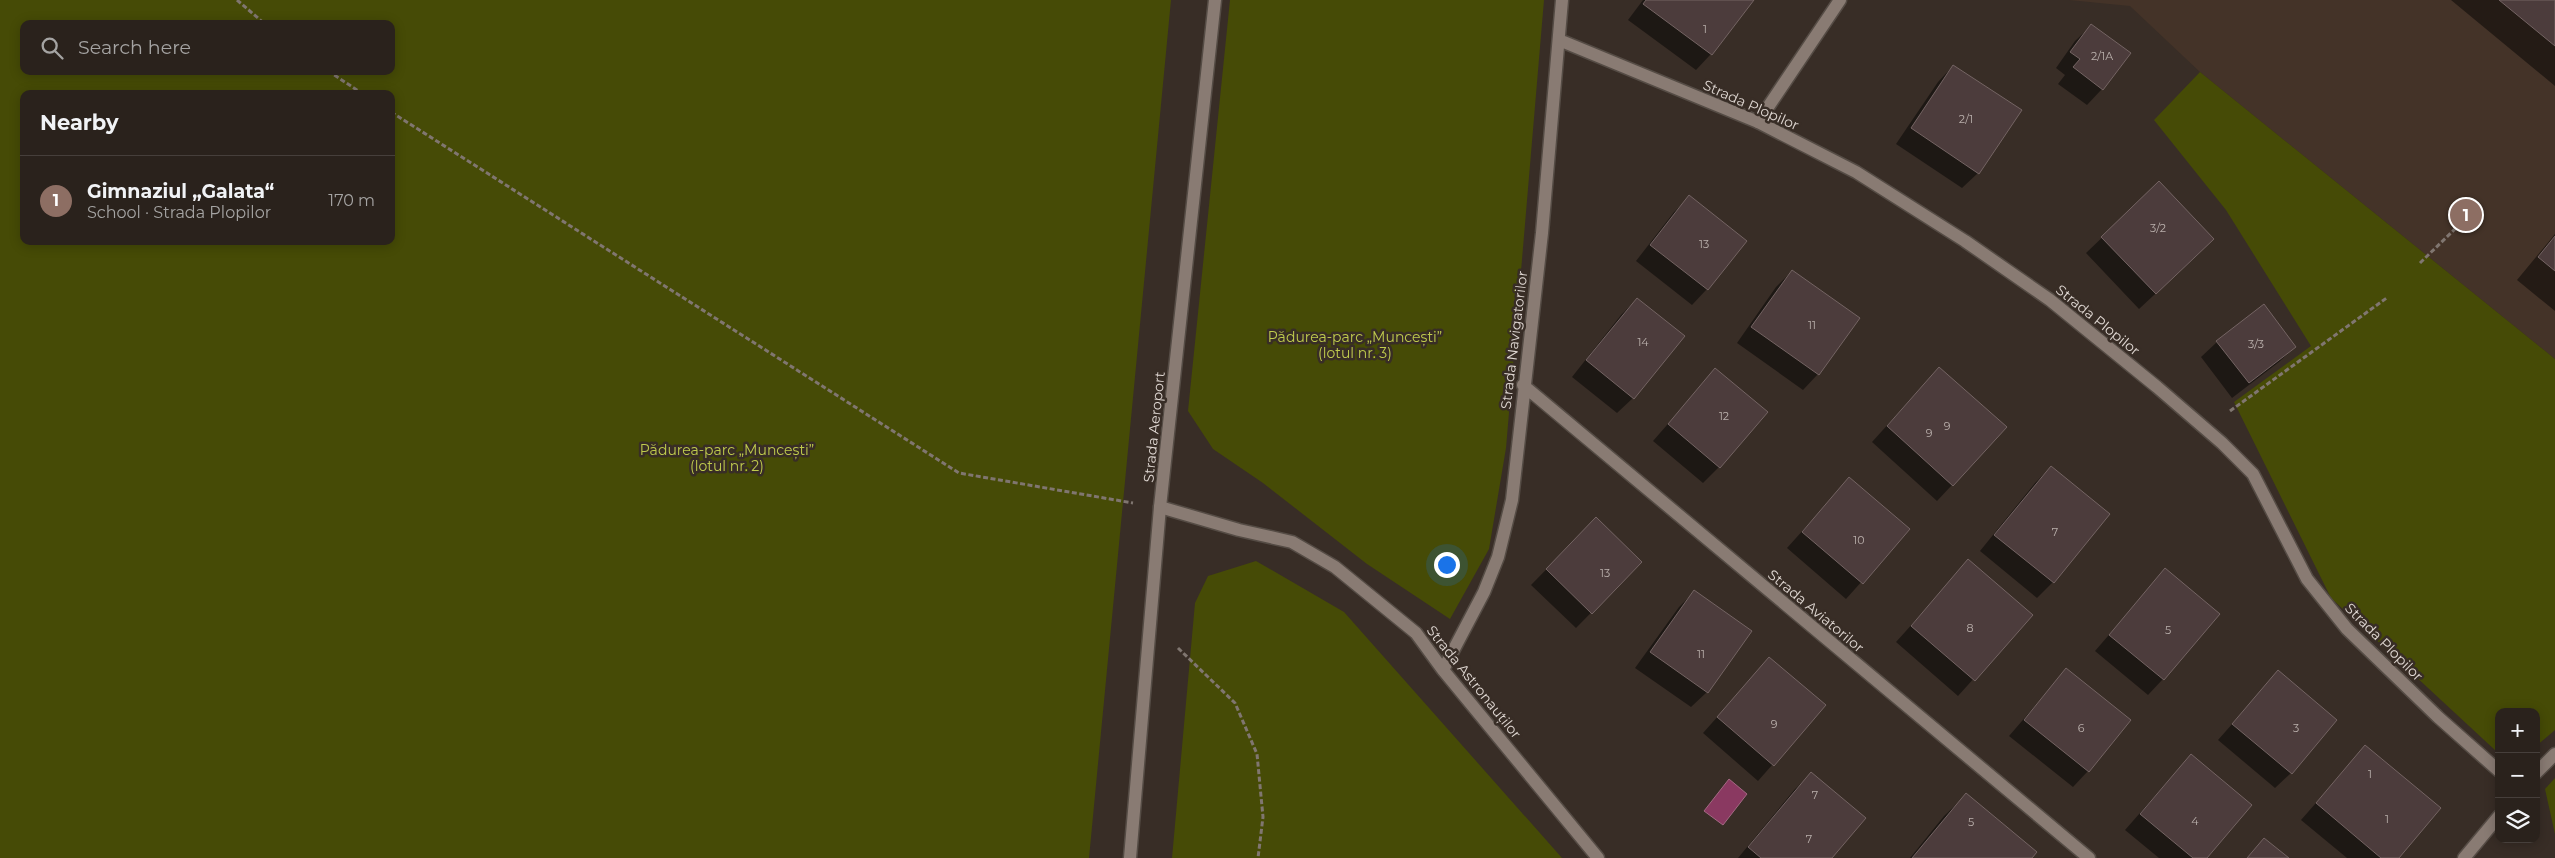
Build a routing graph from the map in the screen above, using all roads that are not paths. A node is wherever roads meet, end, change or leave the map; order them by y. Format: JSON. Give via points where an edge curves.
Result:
{"nodes":[{"id":1,"x":1215,"y":0,"type":"edge"},
{"id":2,"x":1562,"y":0,"type":"edge"},
{"id":3,"x":1840,"y":0,"type":"edge"},
{"id":4,"x":1559,"y":40,"type":"junction"},
{"id":5,"x":1758,"y":122,"type":"junction"},
{"id":6,"x":1523,"y":385,"type":"junction"},
{"id":7,"x":1160,"y":507,"type":"junction"},
{"id":8,"x":1443,"y":670,"type":"junction"},
{"id":9,"x":2555,"y":754,"type":"edge"},
{"id":10,"x":2495,"y":767,"type":"edge"},
{"id":11,"x":2540,"y":769,"type":"edge"},
{"id":12,"x":2495,"y":821,"type":"edge"},
{"id":13,"x":1130,"y":858,"type":"edge"},
{"id":14,"x":1598,"y":858,"type":"edge"},
{"id":15,"x":2089,"y":858,"type":"edge"},
{"id":16,"x":2464,"y":858,"type":"edge"}],
"edges":[{"from":1,"to":7,"type":"street","name":"Strada Aeroport"},
{"from":2,"to":4,"type":"street","name":"Strada Navigatorilor"},
{"from":3,"to":5,"type":"street"},
{"from":4,"to":5,"type":"street","name":"Strada Plopilor"},
{"from":4,"to":6,"type":"street","name":"Strada Navigatorilor","via":[[1542,233]]},
{"from":5,"to":10,"type":"street","name":"Strada Plopilor","via":[[1856,172],[1981,252],[2050,300],[2205,429],[2253,474],[2307,579],[2347,629]]},
{"from":6,"to":8,"type":"street","name":"Strada Navigatorilor","via":[[1512,500],[1498,557],[1484,592]]},
{"from":6,"to":15,"type":"street","name":"Strada Aviatorilor"},
{"from":7,"to":8,"type":"street","name":"Strada Astronauților","via":[[1292,542],[1335,567],[1416,632]]},
{"from":7,"to":13,"type":"street","name":"Strada Aeroport"},
{"from":8,"to":14,"type":"street","name":"Strada Astronauților"},
{"from":9,"to":11,"type":"street"},
{"from":12,"to":16,"type":"street"}]}
